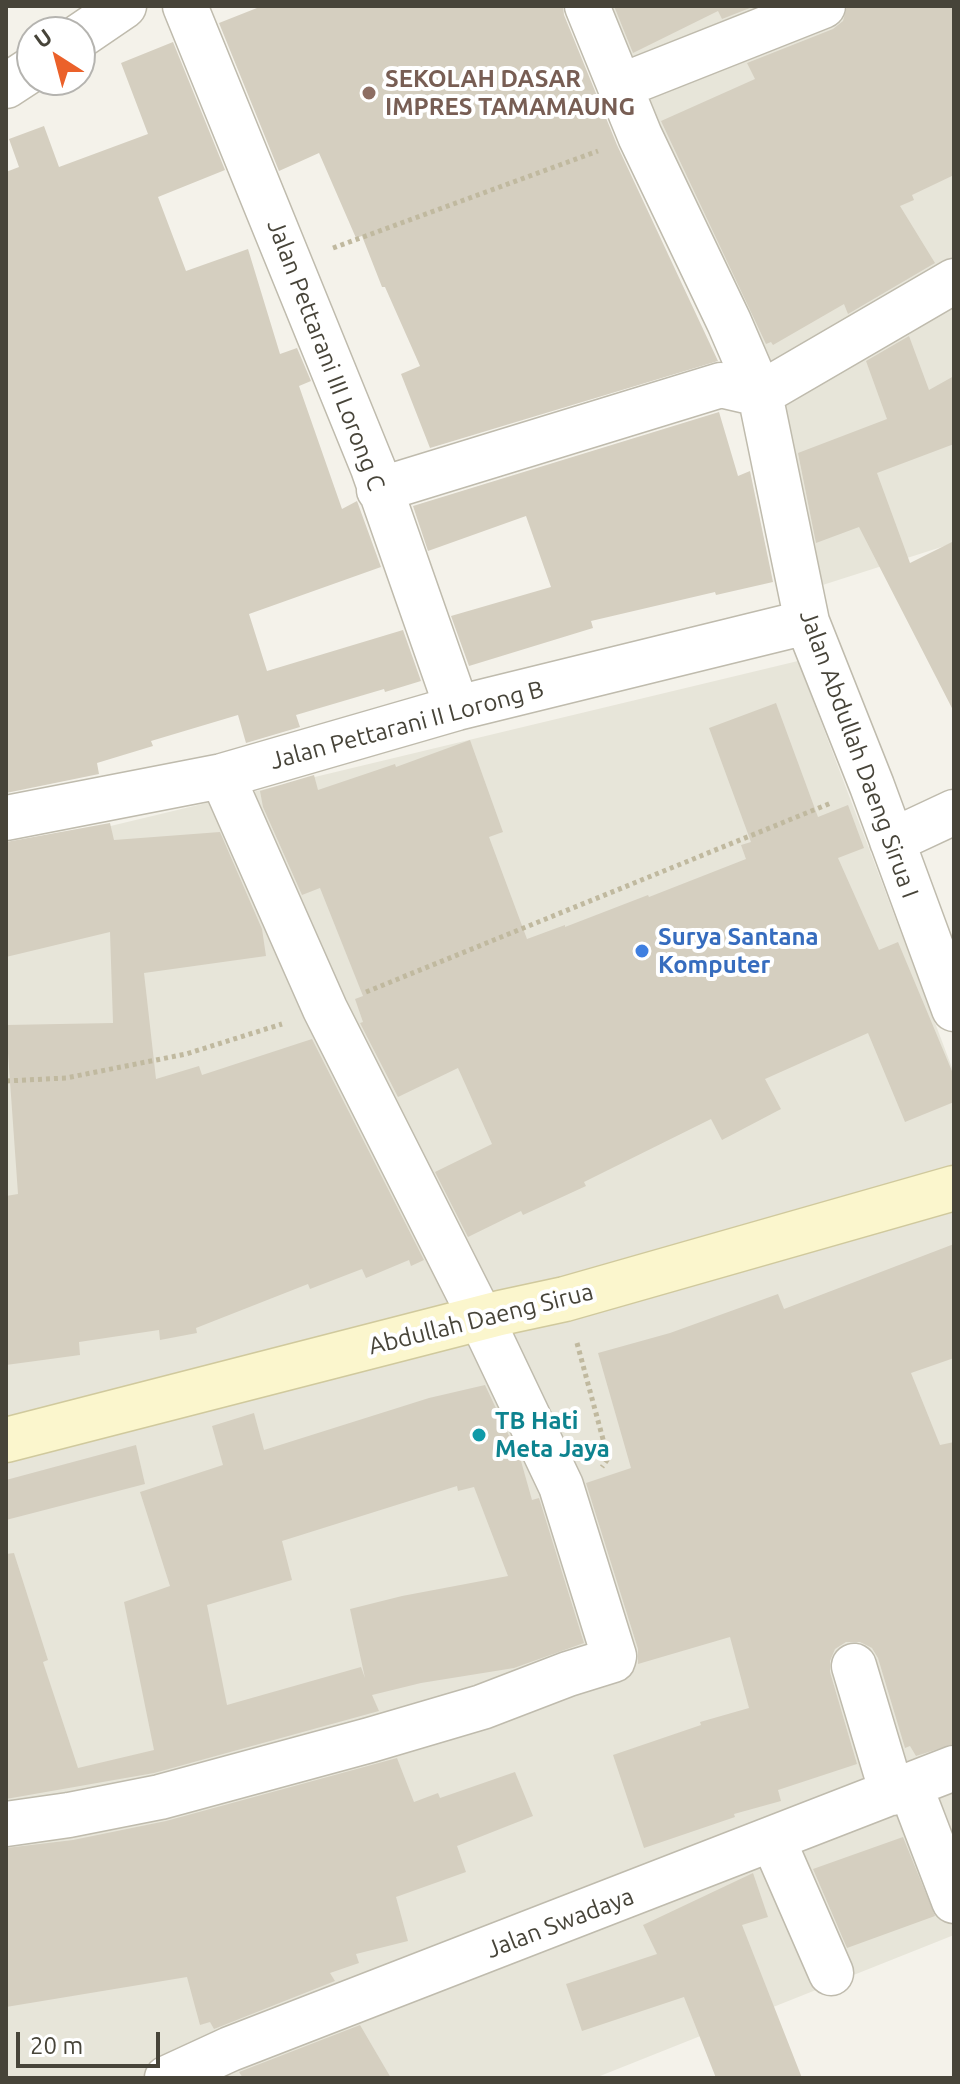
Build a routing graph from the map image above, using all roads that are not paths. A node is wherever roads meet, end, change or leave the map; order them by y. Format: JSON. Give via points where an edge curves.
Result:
{"nodes":[{"id":1,"x":124,"y":6,"type":"edge"},
{"id":2,"x":185,"y":6,"type":"edge"},
{"id":3,"x":587,"y":6,"type":"edge"},
{"id":4,"x":823,"y":6,"type":"edge"},
{"id":5,"x":96,"y":25,"type":"edge"},
{"id":6,"x":621,"y":86,"type":"junction"},
{"id":7,"x":954,"y":281,"type":"edge"},
{"id":8,"x":760,"y":394,"type":"junction"},
{"id":9,"x":379,"y":490,"type":"junction"},
{"id":10,"x":807,"y":622,"type":"junction"},
{"id":11,"x":457,"y":708,"type":"junction"},
{"id":12,"x":222,"y":776,"type":"junction"},
{"id":13,"x":954,"y":812,"type":"edge"},
{"id":14,"x":6,"y":818,"type":"edge"},
{"id":15,"x":892,"y":841,"type":"junction"},
{"id":16,"x":954,"y":1009,"type":"edge"},
{"id":17,"x":954,"y":1188,"type":"edge"},
{"id":18,"x":482,"y":1320,"type":"junction"},
{"id":19,"x":6,"y":1440,"type":"edge"},
{"id":20,"x":854,"y":1666,"type":"dead end"},
{"id":21,"x":954,"y":1768,"type":"edge"},
{"id":22,"x":901,"y":1789,"type":"junction"},
{"id":23,"x":6,"y":1824,"type":"edge"},
{"id":24,"x":773,"y":1840,"type":"junction"},
{"id":25,"x":954,"y":1901,"type":"edge"},
{"id":26,"x":831,"y":1973,"type":"dead end"},
{"id":27,"x":167,"y":2078,"type":"edge"}],
"edges":[{"from":1,"to":5,"type":"street"},
{"from":2,"to":9,"type":"street","name":"Jalan Pettarani III Lorong C"},
{"from":3,"to":6,"type":"street","name":"Jalan Abdullah Daeng Sirua I"},
{"from":4,"to":6,"type":"street"},
{"from":6,"to":8,"type":"street","name":"Jalan Abdullah Daeng Sirua I"},
{"from":7,"to":8,"type":"street"},
{"from":8,"to":9,"type":"street","via":[[721,385]]},
{"from":8,"to":10,"type":"street","name":"Jalan Abdullah Daeng Sirua I"},
{"from":9,"to":11,"type":"street","name":"Jalan Pettarani III Lorong C"},
{"from":10,"to":11,"type":"street","name":"Jalan Pettarani II Lorong B"},
{"from":10,"to":15,"type":"street","name":"Jalan Abdullah Daeng Sirua I"},
{"from":11,"to":12,"type":"street","name":"Jalan Pettarani II Lorong B"},
{"from":12,"to":14,"type":"street","name":"Jalan Pettarani II Lorong B"},
{"from":12,"to":18,"type":"street","via":[[325,1009]]},
{"from":13,"to":15,"type":"street"},
{"from":15,"to":16,"type":"street","name":"Jalan Abdullah Daeng Sirua I"},
{"from":17,"to":18,"type":"main road","name":"Abdullah Daeng Sirua"},
{"from":18,"to":19,"type":"main road","name":"Abdullah Daeng Sirua"},
{"from":18,"to":23,"type":"street","via":[[561,1486],[613,1660],[482,1707],[223,1780],[130,1803]]},
{"from":20,"to":22,"type":"street"},
{"from":21,"to":22,"type":"street","name":"Jalan Swadaya"},
{"from":22,"to":24,"type":"street","name":"Jalan Swadaya"},
{"from":22,"to":25,"type":"street"},
{"from":24,"to":26,"type":"street"},
{"from":24,"to":27,"type":"street","name":"Jalan Swadaya"}]}
